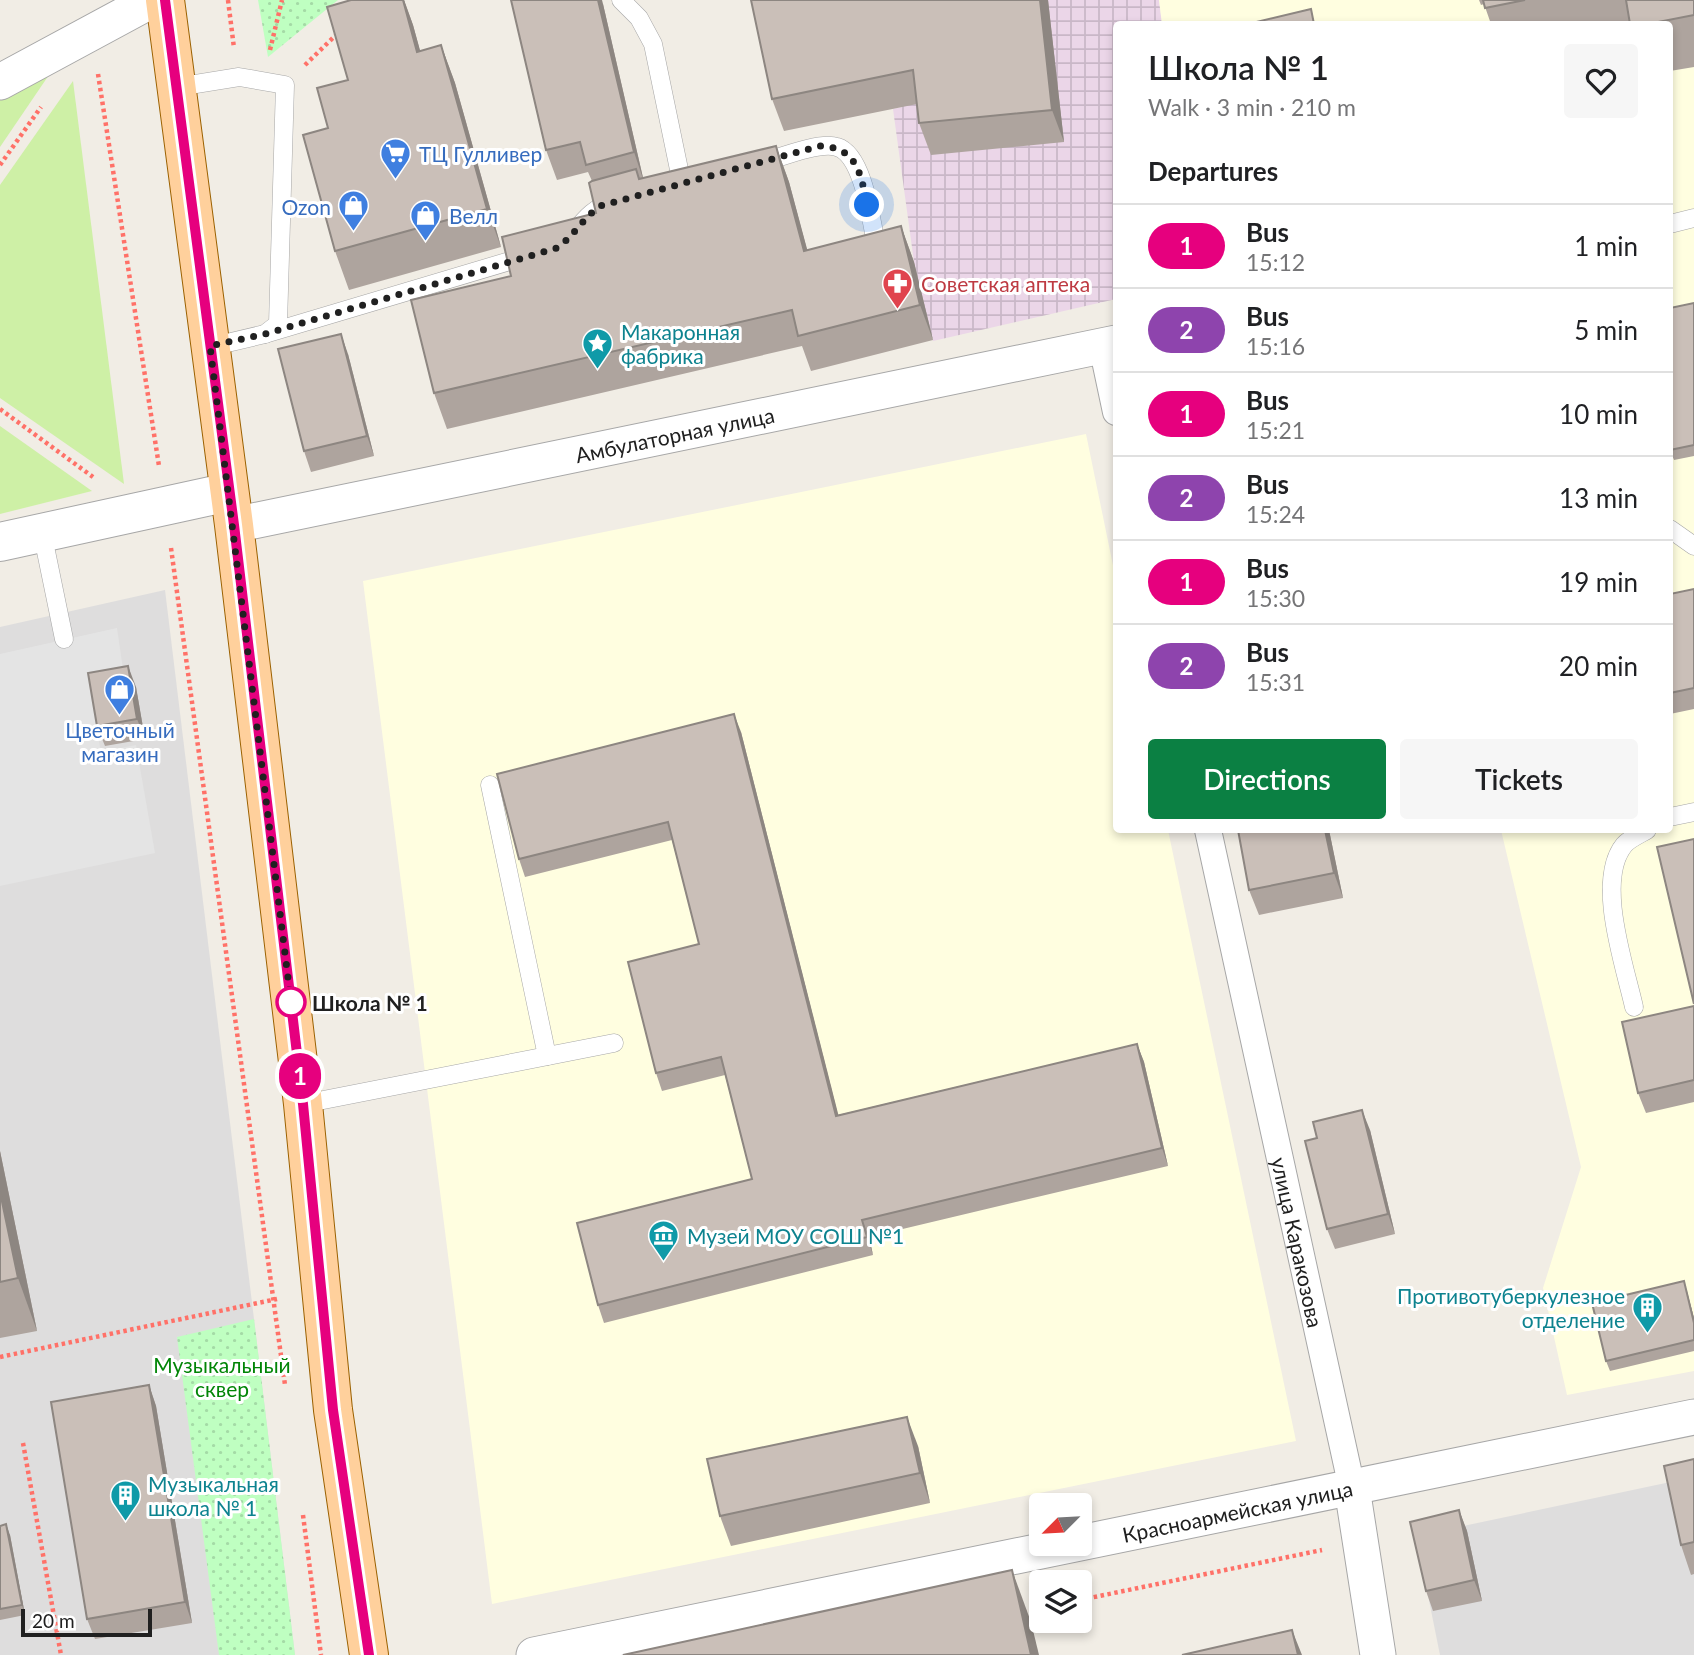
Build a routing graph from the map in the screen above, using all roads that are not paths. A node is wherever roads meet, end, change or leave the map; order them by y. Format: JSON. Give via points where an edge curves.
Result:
{"nodes":[{"id":1,"x":152,"y":0,"type":"edge"},
{"id":2,"x":165,"y":0,"type":"edge"},
{"id":3,"x":621,"y":0,"type":"edge"},
{"id":4,"x":0,"y":82,"type":"edge"},
{"id":5,"x":177,"y":87,"type":"junction"},
{"id":6,"x":747,"y":167,"type":"edge"},
{"id":7,"x":683,"y":184,"type":"edge"},
{"id":8,"x":634,"y":197,"type":"edge"},
{"id":9,"x":1694,"y":218,"type":"edge"},
{"id":10,"x":1673,"y":223,"type":"edge"},
{"id":11,"x":878,"y":256,"type":"edge"},
{"id":12,"x":265,"y":334,"type":"junction"},
{"id":13,"x":1109,"y":345,"type":"edge"},
{"id":14,"x":210,"y":346,"type":"junction"},
{"id":15,"x":1113,"y":383,"type":"edge"},
{"id":16,"x":232,"y":508,"type":"junction"},
{"id":17,"x":1673,"y":530,"type":"edge"},
{"id":18,"x":42,"y":532,"type":"junction"},
{"id":19,"x":0,"y":542,"type":"edge"},
{"id":20,"x":1694,"y":546,"type":"edge"},
{"id":21,"x":64,"y":639,"type":"dead end"},
{"id":22,"x":490,"y":785,"type":"dead end"},
{"id":23,"x":1694,"y":812,"type":"edge"},
{"id":24,"x":1673,"y":816,"type":"edge"},
{"id":25,"x":1209,"y":833,"type":"edge"},
{"id":26,"x":1642,"y":833,"type":"edge"},
{"id":27,"x":1634,"y":1007,"type":"dead end"},
{"id":28,"x":614,"y":1043,"type":"dead end"},
{"id":29,"x":547,"y":1056,"type":"junction"},
{"id":30,"x":303,"y":1104,"type":"junction"},
{"id":31,"x":1694,"y":1416,"type":"edge"},
{"id":32,"x":1352,"y":1488,"type":"junction"},
{"id":33,"x":369,"y":1655,"type":"edge"},
{"id":34,"x":534,"y":1655,"type":"edge"},
{"id":35,"x":1378,"y":1655,"type":"edge"}],
"edges":[{"from":1,"to":4,"type":"street"},
{"from":2,"to":5,"type":"main road"},
{"from":3,"to":7,"type":"lane","via":[[639,18],[653,44]]},
{"from":5,"to":12,"type":"lane","via":[[239,77],[285,85],[278,324]]},
{"from":5,"to":14,"type":"main road"},
{"from":6,"to":11,"type":"lane","via":[[820,146],[838,147],[853,160],[862,181]]},
{"from":8,"to":12,"type":"lane","via":[[600,206],[569,239],[550,250]]},
{"from":9,"to":10,"type":"lane"},
{"from":12,"to":14,"type":"lane"},
{"from":13,"to":15,"type":"street"},
{"from":13,"to":16,"type":"street","name":"Амбулаторная улица"},
{"from":14,"to":16,"type":"main road"},
{"from":16,"to":18,"type":"street","name":"Амбулаторная улица","via":[[152,508]]},
{"from":16,"to":30,"type":"main road"},
{"from":17,"to":20,"type":"lane"},
{"from":18,"to":19,"type":"street","name":"Амбулаторная улица"},
{"from":18,"to":21,"type":"lane"},
{"from":22,"to":29,"type":"lane"},
{"from":23,"to":24,"type":"lane"},
{"from":25,"to":32,"type":"street","name":"улица Каракозова"},
{"from":26,"to":27,"type":"lane","via":[[1625,844],[1614,865],[1612,884],[1614,919]]},
{"from":28,"to":29,"type":"lane"},
{"from":29,"to":30,"type":"lane"},
{"from":30,"to":33,"type":"main road","via":[[335,1423]]},
{"from":31,"to":32,"type":"street","name":"Красноармейская улица"},
{"from":32,"to":34,"type":"street","name":"Красноармейская улица"},
{"from":32,"to":35,"type":"street","name":"улица Каракозова"}]}
